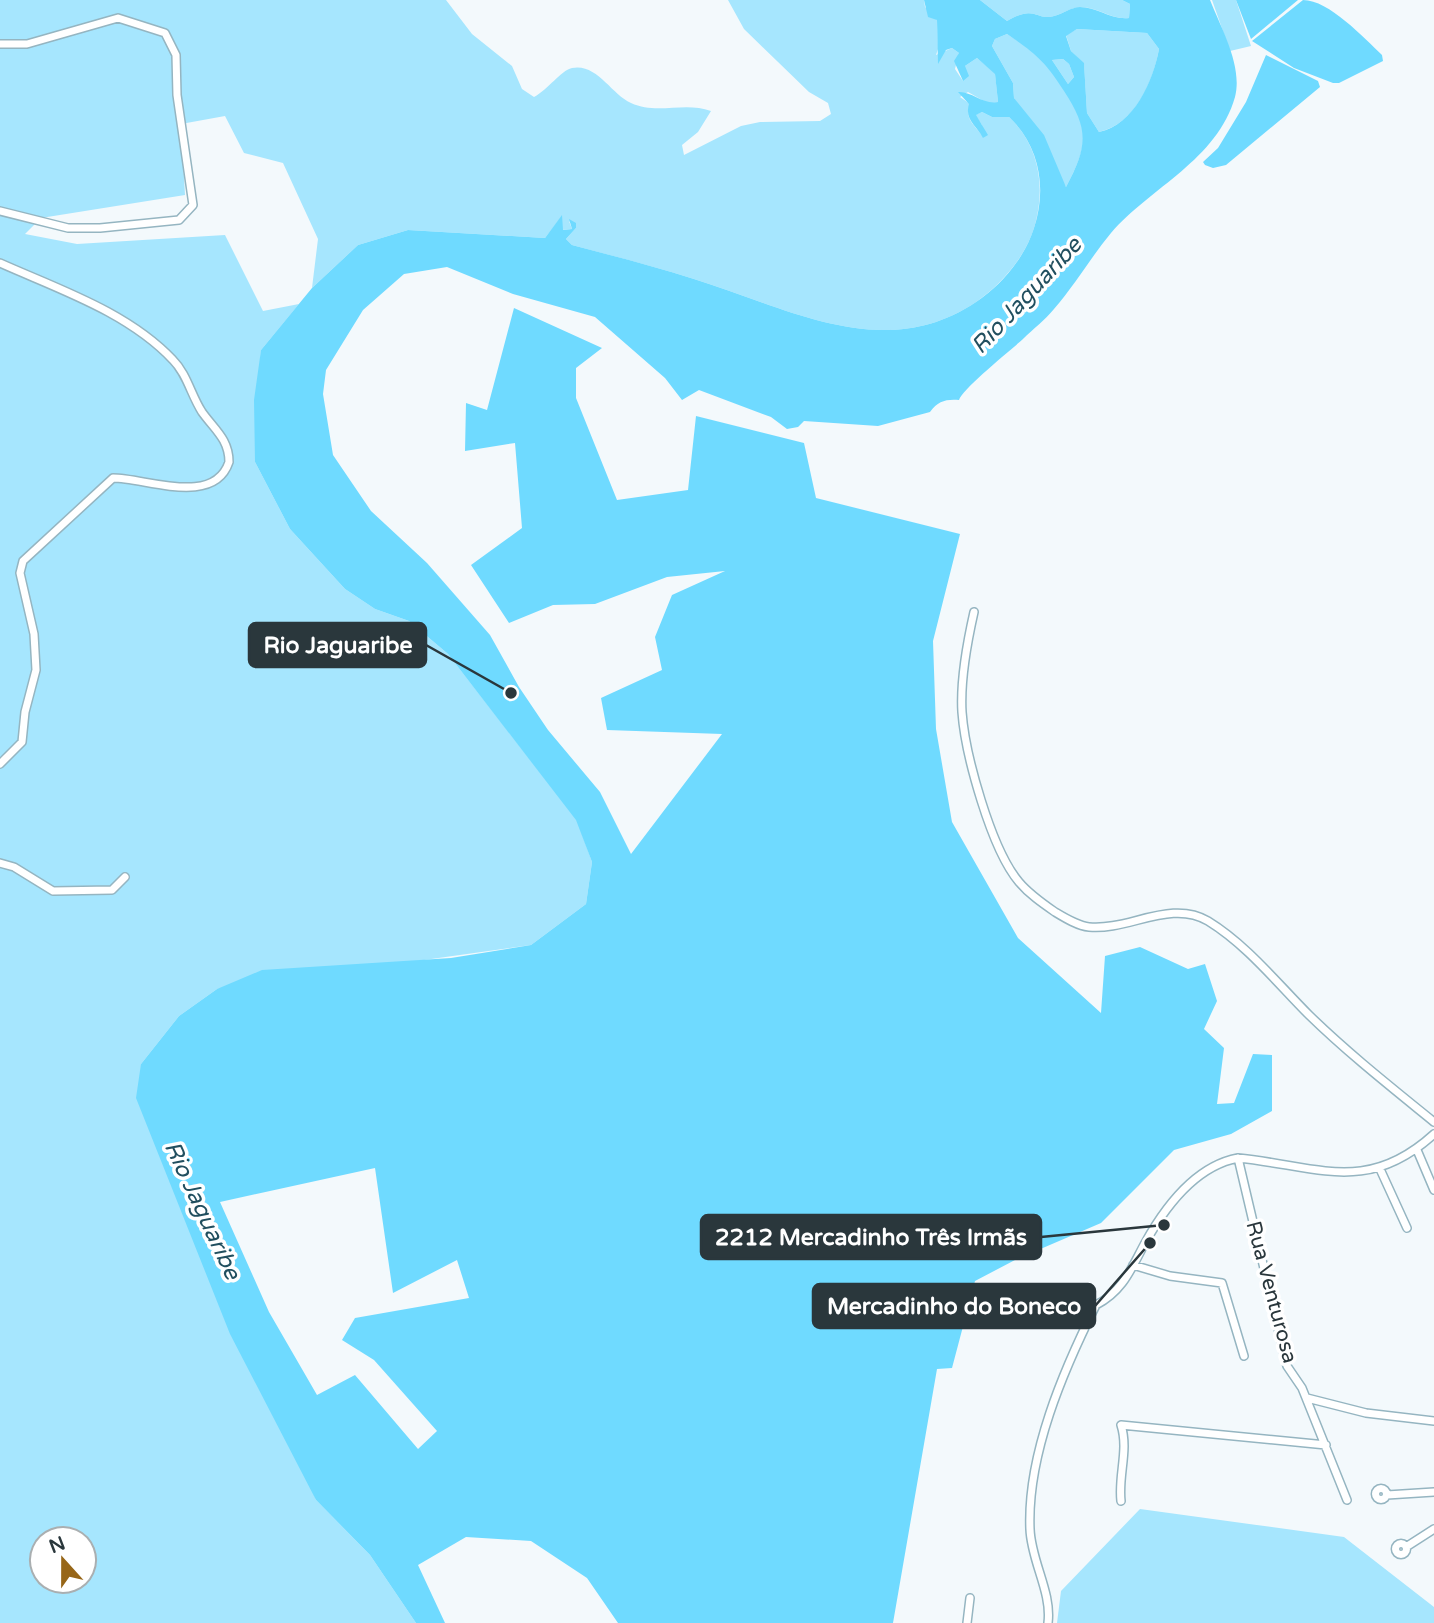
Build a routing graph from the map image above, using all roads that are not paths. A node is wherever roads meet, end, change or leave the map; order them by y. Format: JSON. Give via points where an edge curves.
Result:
{"nodes":[{"id":1,"x":0,"y":44,"type":"edge"},
{"id":2,"x":0,"y":211,"type":"edge"},
{"id":3,"x":0,"y":263,"type":"edge"},
{"id":4,"x":974,"y":612,"type":"dead end"},
{"id":5,"x":0,"y":764,"type":"edge"},
{"id":6,"x":0,"y":863,"type":"edge"},
{"id":7,"x":125,"y":877,"type":"dead end"},
{"id":8,"x":1434,"y":1122,"type":"edge"},
{"id":9,"x":1434,"y":1134,"type":"edge"},
{"id":10,"x":1417,"y":1150,"type":"junction"},
{"id":11,"x":1238,"y":1158,"type":"junction"},
{"id":12,"x":1380,"y":1169,"type":"junction"},
{"id":13,"x":1434,"y":1191,"type":"edge"},
{"id":14,"x":1407,"y":1228,"type":"dead end"},
{"id":15,"x":1133,"y":1265,"type":"junction"},
{"id":16,"x":1096,"y":1305,"type":"junction"},
{"id":17,"x":1003,"y":1316,"type":"dead end"},
{"id":18,"x":1244,"y":1356,"type":"dead end"},
{"id":19,"x":1307,"y":1398,"type":"junction"},
{"id":20,"x":1434,"y":1421,"type":"edge"},
{"id":21,"x":1326,"y":1446,"type":"junction"},
{"id":22,"x":1434,"y":1492,"type":"edge"},
{"id":23,"x":1387,"y":1494,"type":"dead end"},
{"id":24,"x":1347,"y":1500,"type":"dead end"},
{"id":25,"x":1121,"y":1501,"type":"dead end"},
{"id":26,"x":1434,"y":1529,"type":"edge"},
{"id":27,"x":1406,"y":1547,"type":"dead end"},
{"id":28,"x":971,"y":1598,"type":"dead end"},
{"id":29,"x":967,"y":1623,"type":"edge"},
{"id":30,"x":1048,"y":1623,"type":"edge"}],
"edges":[{"from":1,"to":2,"type":"street","via":[[27,44],[118,18],[165,33],[176,55],[177,95],[193,205],[179,220],[100,228],[48,226]]},
{"from":3,"to":5,"type":"street","via":[[91,304],[162,349],[226,440],[229,462],[219,477],[191,487],[113,478],[29,554],[20,573],[34,634],[36,670],[22,742]]},
{"from":4,"to":8,"type":"street","via":[[962,710],[970,761],[993,830],[1018,882],[1060,915],[1087,927],[1177,912],[1211,923],[1245,950],[1343,1047]]},
{"from":6,"to":7,"type":"street","via":[[54,891],[112,890]]},
{"from":9,"to":10,"type":"street"},
{"from":10,"to":12,"type":"street"},
{"from":10,"to":13,"type":"street"},
{"from":11,"to":12,"type":"street","via":[[1346,1172]]},
{"from":11,"to":15,"type":"street","via":[[1209,1167],[1195,1179],[1160,1218]]},
{"from":11,"to":19,"type":"street","name":"Rua Venturosa","via":[[1287,1366]]},
{"from":12,"to":14,"type":"street"},
{"from":15,"to":16,"type":"street","via":[[1122,1287]]},
{"from":15,"to":18,"type":"street","via":[[1222,1283]]},
{"from":16,"to":17,"type":"street","via":[[1040,1308]]},
{"from":16,"to":30,"type":"street","via":[[1073,1349],[1031,1482],[1032,1554],[1046,1596]]},
{"from":19,"to":20,"type":"street","via":[[1366,1413]]},
{"from":19,"to":21,"type":"street","name":"Rua Venturosa"},
{"from":21,"to":24,"type":"street","name":"Rua Venturosa"},
{"from":21,"to":25,"type":"street","via":[[1121,1425],[1125,1447]]},
{"from":22,"to":23,"type":"street"},
{"from":26,"to":27,"type":"street"},
{"from":28,"to":29,"type":"street"}]}
